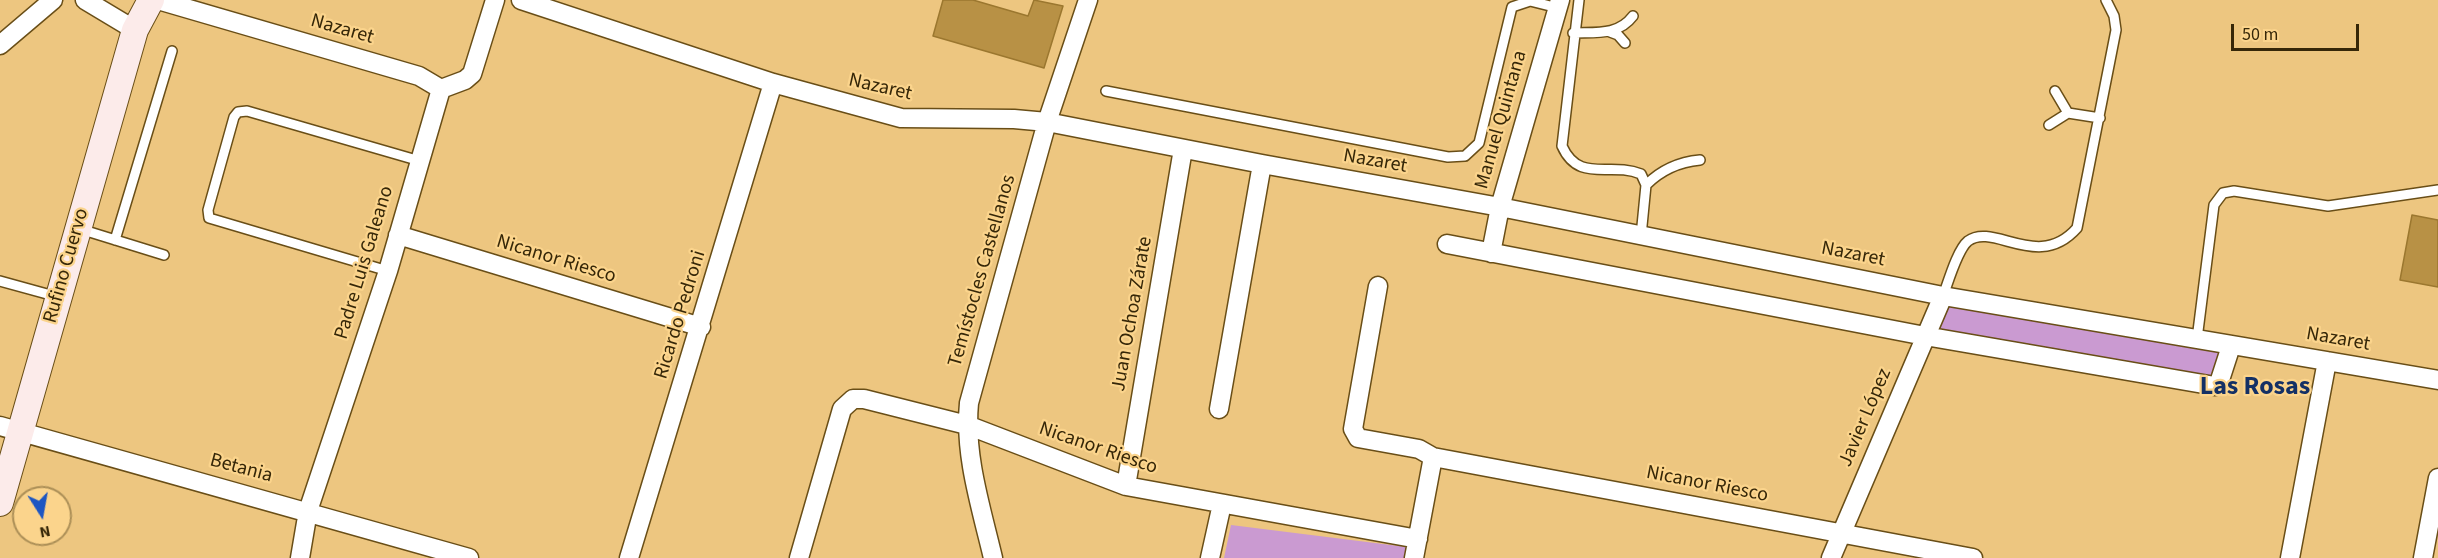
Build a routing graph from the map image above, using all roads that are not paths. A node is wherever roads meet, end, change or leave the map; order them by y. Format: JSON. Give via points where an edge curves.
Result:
{"nodes":[{"id":1,"x":53,"y":0,"type":"edge"},
{"id":2,"x":85,"y":0,"type":"edge"},
{"id":3,"x":151,"y":0,"type":"edge"},
{"id":4,"x":158,"y":0,"type":"edge"},
{"id":5,"x":495,"y":0,"type":"edge"},
{"id":6,"x":521,"y":0,"type":"edge"},
{"id":7,"x":1088,"y":0,"type":"edge"},
{"id":8,"x":1579,"y":0,"type":"edge"},
{"id":9,"x":2106,"y":0,"type":"edge"},
{"id":10,"x":1559,"y":4,"type":"edge"},
{"id":11,"x":1633,"y":16,"type":"dead end"},
{"id":12,"x":135,"y":30,"type":"junction"},
{"id":13,"x":1610,"y":32,"type":"junction"},
{"id":14,"x":1573,"y":33,"type":"junction"},
{"id":15,"x":1625,"y":43,"type":"dead end"},
{"id":16,"x":0,"y":45,"type":"edge"},
{"id":17,"x":172,"y":51,"type":"dead end"},
{"id":18,"x":773,"y":83,"type":"junction"},
{"id":19,"x":441,"y":89,"type":"junction"},
{"id":20,"x":1106,"y":91,"type":"dead end"},
{"id":21,"x":2055,"y":91,"type":"dead end"},
{"id":22,"x":2068,"y":113,"type":"junction"},
{"id":23,"x":2100,"y":118,"type":"junction"},
{"id":24,"x":1047,"y":122,"type":"junction"},
{"id":25,"x":2049,"y":125,"type":"dead end"},
{"id":26,"x":1184,"y":149,"type":"junction"},
{"id":27,"x":1700,"y":160,"type":"dead end"},
{"id":28,"x":420,"y":161,"type":"junction"},
{"id":29,"x":1262,"y":165,"type":"junction"},
{"id":30,"x":1646,"y":185,"type":"junction"},
{"id":31,"x":2438,"y":190,"type":"edge"},
{"id":32,"x":1500,"y":207,"type":"junction"},
{"id":33,"x":78,"y":229,"type":"junction"},
{"id":34,"x":398,"y":235,"type":"junction"},
{"id":35,"x":1641,"y":237,"type":"junction"},
{"id":36,"x":115,"y":240,"type":"junction"},
{"id":37,"x":1447,"y":244,"type":"dead end"},
{"id":38,"x":1491,"y":253,"type":"junction"},
{"id":39,"x":164,"y":255,"type":"dead end"},
{"id":40,"x":388,"y":271,"type":"junction"},
{"id":41,"x":0,"y":281,"type":"edge"},
{"id":42,"x":1378,"y":286,"type":"dead end"},
{"id":43,"x":1943,"y":296,"type":"junction"},
{"id":44,"x":58,"y":297,"type":"junction"},
{"id":45,"x":701,"y":327,"type":"junction"},
{"id":46,"x":1925,"y":336,"type":"junction"},
{"id":47,"x":2197,"y":339,"type":"junction"},
{"id":48,"x":2230,"y":346,"type":"junction"},
{"id":49,"x":2327,"y":361,"type":"junction"},
{"id":50,"x":2438,"y":380,"type":"edge"},
{"id":51,"x":1219,"y":409,"type":"dead end"},
{"id":52,"x":967,"y":425,"type":"junction"},
{"id":53,"x":10,"y":429,"type":"edge"},
{"id":54,"x":1433,"y":457,"type":"junction"},
{"id":55,"x":2438,"y":478,"type":"edge"},
{"id":56,"x":1126,"y":486,"type":"junction"},
{"id":57,"x":0,"y":503,"type":"edge"},
{"id":58,"x":1222,"y":504,"type":"junction"},
{"id":59,"x":308,"y":511,"type":"junction"},
{"id":60,"x":1841,"y":533,"type":"junction"},
{"id":61,"x":1418,"y":539,"type":"junction"},
{"id":62,"x":300,"y":558,"type":"edge"},
{"id":63,"x":469,"y":558,"type":"edge"},
{"id":64,"x":629,"y":558,"type":"edge"},
{"id":65,"x":799,"y":558,"type":"edge"},
{"id":66,"x":993,"y":558,"type":"edge"},
{"id":67,"x":1210,"y":558,"type":"edge"},
{"id":68,"x":1414,"y":558,"type":"edge"},
{"id":69,"x":1831,"y":558,"type":"edge"},
{"id":70,"x":1973,"y":558,"type":"edge"},
{"id":71,"x":2290,"y":558,"type":"edge"},
{"id":72,"x":2423,"y":558,"type":"edge"}],
"edges":[{"from":1,"to":16,"type":"street"},
{"from":2,"to":12,"type":"street"},
{"from":3,"to":12,"type":"main road","name":"Rufino Cuervo"},
{"from":4,"to":19,"type":"street","name":"Nazaret","via":[[419,76]]},
{"from":5,"to":19,"type":"street","via":[[472,74]]},
{"from":6,"to":18,"type":"street","name":"Nazaret"},
{"from":7,"to":24,"type":"street","name":"Temístocles Castellanos"},
{"from":8,"to":14,"type":"lane"},
{"from":9,"to":23,"type":"lane","via":[[2116,30]]},
{"from":10,"to":20,"type":"lane","via":[[1530,1],[1512,7],[1479,143],[1465,156],[1448,157]]},
{"from":10,"to":32,"type":"street","name":"Manuel Quintana"},
{"from":11,"to":13,"type":"lane","via":[[1626,25]]},
{"from":12,"to":33,"type":"main road","name":"Rufino Cuervo"},
{"from":13,"to":14,"type":"lane"},
{"from":13,"to":15,"type":"lane","via":[[1618,34]]},
{"from":14,"to":30,"type":"lane","via":[[1561,138],[1566,154],[1580,168],[1641,174]]},
{"from":17,"to":36,"type":"lane"},
{"from":18,"to":24,"type":"street","name":"Nazaret","via":[[901,118]]},
{"from":18,"to":45,"type":"street","name":"Ricardo Pedroni"},
{"from":19,"to":28,"type":"street","name":"Padre Luis Galeano"},
{"from":21,"to":22,"type":"lane"},
{"from":22,"to":23,"type":"lane"},
{"from":22,"to":25,"type":"lane"},
{"from":23,"to":43,"type":"lane","via":[[2080,221],[2070,236],[2043,247],[1980,237],[1969,241]]},
{"from":24,"to":26,"type":"street","name":"Nazaret"},
{"from":24,"to":52,"type":"street","name":"Temístocles Castellanos","via":[[969,402]]},
{"from":26,"to":29,"type":"street","name":"Nazaret"},
{"from":26,"to":56,"type":"street","name":"Juan Ochoa Zárate"},
{"from":27,"to":30,"type":"lane","via":[[1671,167]]},
{"from":28,"to":34,"type":"street","name":"Padre Luis Galeano"},
{"from":28,"to":40,"type":"lane","via":[[247,111],[234,117],[209,218]]},
{"from":29,"to":32,"type":"street","name":"Nazaret"},
{"from":29,"to":51,"type":"street"},
{"from":30,"to":35,"type":"lane"},
{"from":31,"to":47,"type":"lane","via":[[2328,206],[2234,191],[2223,193],[2214,205]]},
{"from":32,"to":35,"type":"street","name":"Nazaret"},
{"from":32,"to":38,"type":"street","name":"Manuel Quintana"},
{"from":33,"to":36,"type":"lane"},
{"from":33,"to":44,"type":"main road","name":"Rufino Cuervo"},
{"from":34,"to":40,"type":"street","name":"Padre Luis Galeano"},
{"from":34,"to":45,"type":"street","name":"Nicanor Riesco"},
{"from":35,"to":43,"type":"street","name":"Nazaret"},
{"from":36,"to":39,"type":"lane"},
{"from":37,"to":38,"type":"street"},
{"from":38,"to":46,"type":"street"},
{"from":40,"to":59,"type":"street","name":"Padre Luis Galeano"},
{"from":41,"to":44,"type":"lane"},
{"from":42,"to":54,"type":"street","name":"Nicanor Riesco","via":[[1353,429],[1358,438],[1419,449]]},
{"from":43,"to":46,"type":"street","name":"Javier López"},
{"from":43,"to":47,"type":"street","name":"Nazaret"},
{"from":44,"to":53,"type":"main road","name":"Rufino Cuervo"},
{"from":45,"to":64,"type":"street","name":"Ricardo Pedroni"},
{"from":46,"to":48,"type":"street","via":[[2215,386]]},
{"from":46,"to":60,"type":"street","name":"Javier López"},
{"from":47,"to":48,"type":"street","name":"Nazaret"},
{"from":48,"to":49,"type":"street","name":"Nazaret"},
{"from":49,"to":50,"type":"street","name":"Nazaret"},
{"from":49,"to":71,"type":"street"},
{"from":52,"to":56,"type":"street","name":"Nicanor Riesco"},
{"from":52,"to":65,"type":"street","name":"Nicanor Riesco","via":[[853,399],[842,409]]},
{"from":52,"to":66,"type":"street","name":"Temístocles Castellanos","via":[[969,453]]},
{"from":53,"to":57,"type":"main road","name":"Rufino Cuervo"},
{"from":53,"to":59,"type":"street","name":"Betania"},
{"from":54,"to":60,"type":"street","name":"Nicanor Riesco"},
{"from":54,"to":61,"type":"street"},
{"from":55,"to":72,"type":"street"},
{"from":56,"to":58,"type":"street","name":"Nicanor Riesco"},
{"from":58,"to":61,"type":"street","name":"Nicanor Riesco"},
{"from":58,"to":67,"type":"street"},
{"from":59,"to":62,"type":"street","name":"Padre Luis Galeano"},
{"from":59,"to":63,"type":"street","name":"Betania"},
{"from":60,"to":69,"type":"street","name":"Javier López"},
{"from":60,"to":70,"type":"street","name":"Nicanor Riesco"},
{"from":61,"to":68,"type":"street"}]}
